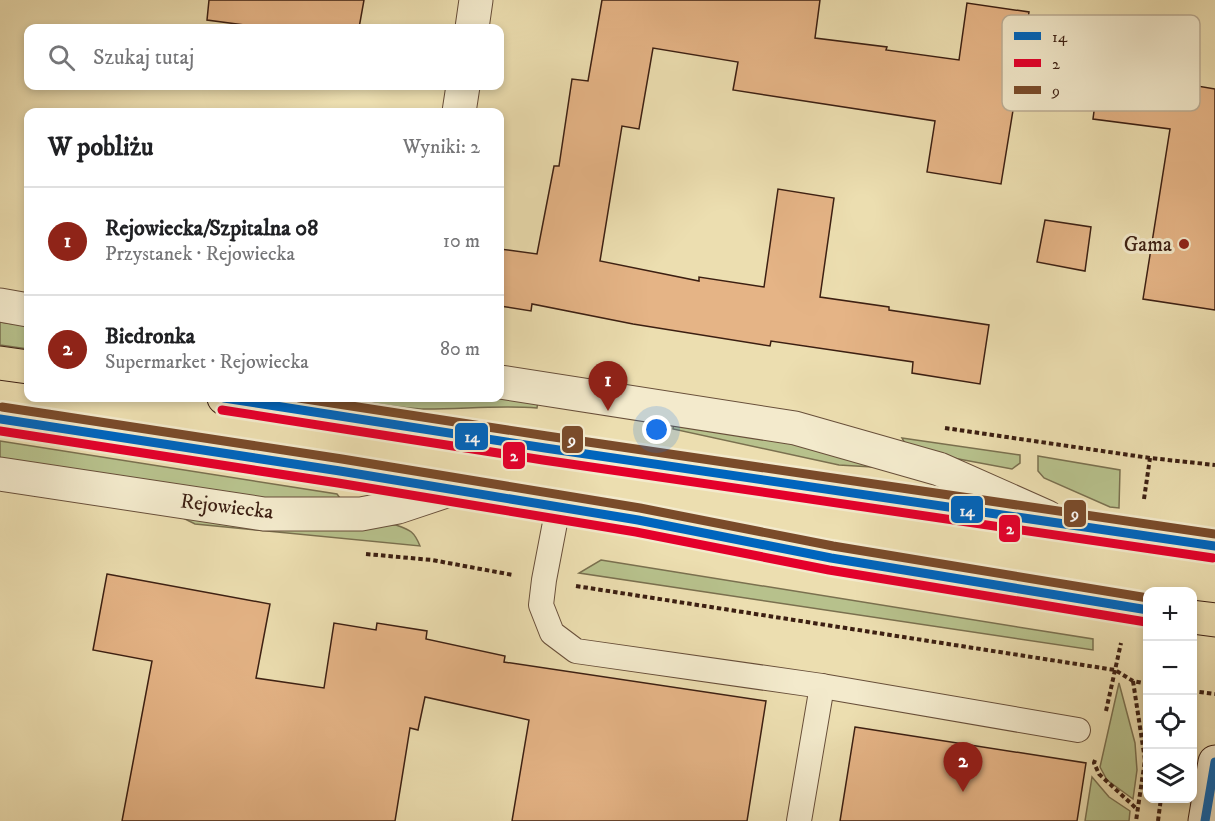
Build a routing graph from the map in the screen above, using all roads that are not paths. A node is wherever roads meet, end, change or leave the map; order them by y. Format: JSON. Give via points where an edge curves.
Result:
{"nodes":[{"id":1,"x":476,"y":0,"type":"edge"},
{"id":2,"x":473,"y":24,"type":"edge"},
{"id":3,"x":462,"y":90,"type":"edge"},
{"id":4,"x":460,"y":108,"type":"edge"},
{"id":5,"x":0,"y":305,"type":"edge"},
{"id":6,"x":24,"y":309,"type":"edge"},
{"id":7,"x":0,"y":363,"type":"edge"},
{"id":8,"x":24,"y":366,"type":"edge"},
{"id":9,"x":504,"y":383,"type":"edge"},
{"id":10,"x":250,"y":402,"type":"edge"},
{"id":11,"x":0,"y":419,"type":"edge"},
{"id":12,"x":0,"y":474,"type":"edge"},
{"id":13,"x":452,"y":489,"type":"junction"},
{"id":14,"x":558,"y":507,"type":"junction"},
{"id":15,"x":1060,"y":522,"type":"junction"},
{"id":16,"x":1215,"y":546,"type":"edge"},
{"id":17,"x":1143,"y":609,"type":"edge"},
{"id":18,"x":1197,"y":618,"type":"edge"},
{"id":19,"x":1215,"y":620,"type":"edge"},
{"id":20,"x":822,"y":686,"type":"junction"},
{"id":21,"x":1078,"y":730,"type":"dead end"},
{"id":22,"x":1215,"y":762,"type":"edge"},
{"id":23,"x":800,"y":821,"type":"edge"},
{"id":24,"x":1205,"y":821,"type":"edge"}],
"edges":[{"from":1,"to":2,"type":"street"},
{"from":3,"to":4,"type":"street"},
{"from":5,"to":6,"type":"street"},
{"from":7,"to":8,"type":"highway"},
{"from":9,"to":15,"type":"street","via":[[795,428],[939,469]]},
{"from":10,"to":15,"type":"highway"},
{"from":11,"to":13,"type":"highway","name":"Rejowiecka"},
{"from":12,"to":13,"type":"street","name":"Rejowiecka","via":[[264,514],[361,514],[398,507]]},
{"from":13,"to":14,"type":"highway","name":"Rejowiecka"},
{"from":14,"to":17,"type":"highway","name":"Rejowiecka","via":[[831,558]]},
{"from":14,"to":20,"type":"lane","via":[[541,605],[552,633],[576,651]]},
{"from":15,"to":16,"type":"highway"},
{"from":18,"to":19,"type":"highway"},
{"from":20,"to":21,"type":"lane"},
{"from":20,"to":23,"type":"lane"},
{"from":22,"to":24,"type":"street"}]}
